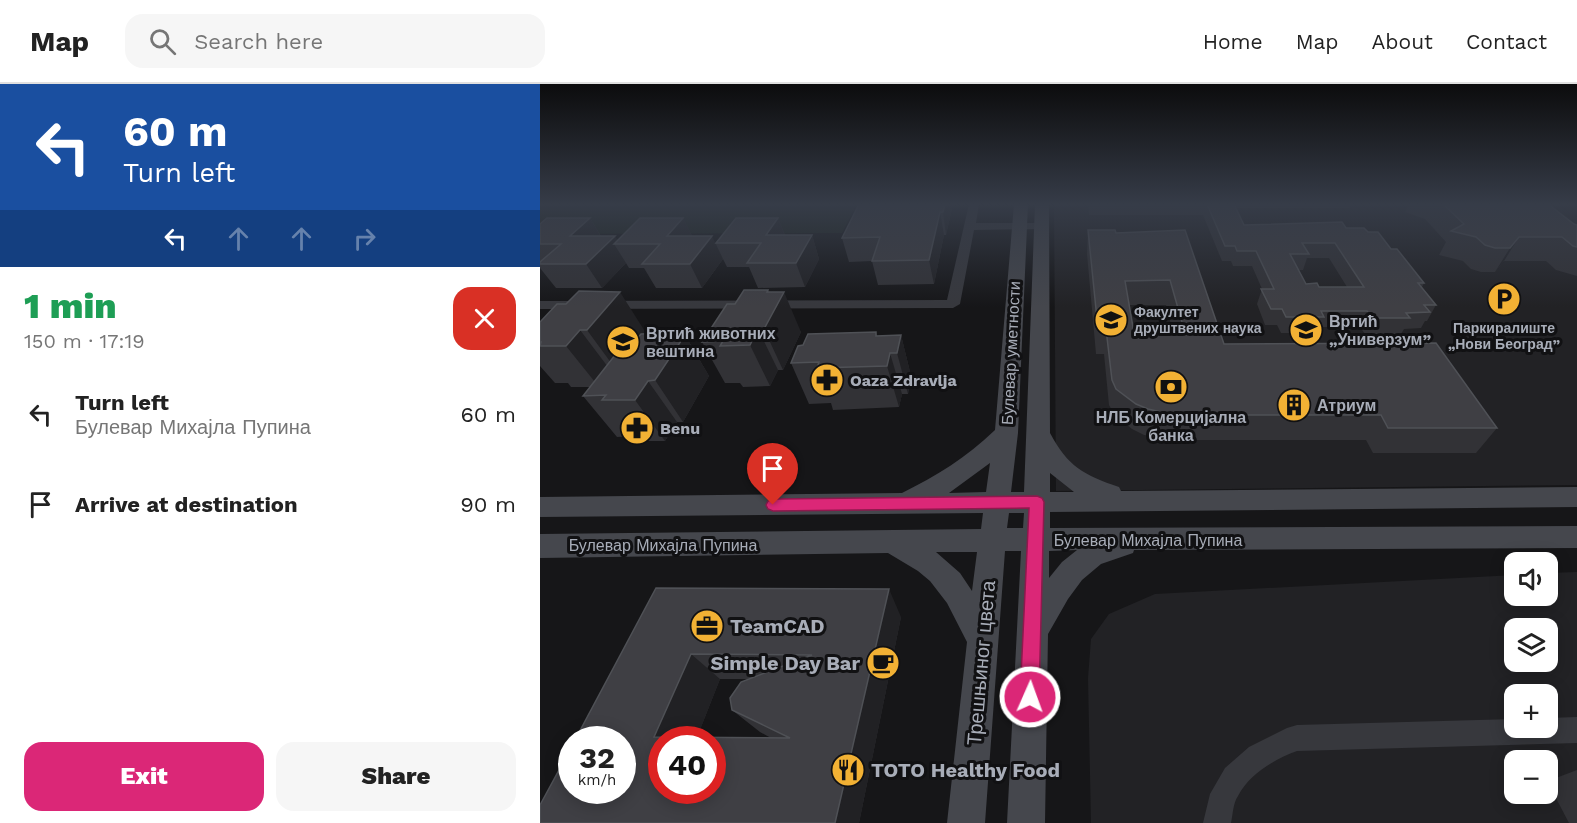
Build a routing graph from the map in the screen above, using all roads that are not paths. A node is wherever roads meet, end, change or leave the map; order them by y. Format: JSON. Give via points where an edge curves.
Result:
{"nodes":[{"id":1,"x":967,"y":238,"type":"edge"},
{"id":2,"x":1019,"y":238,"type":"edge"},
{"id":3,"x":1042,"y":238,"type":"edge"},
{"id":4,"x":540,"y":305,"type":"edge"},
{"id":5,"x":1006,"y":433,"type":"junction"},
{"id":6,"x":1038,"y":433,"type":"junction"},
{"id":7,"x":1577,"y":497,"type":"edge"},
{"id":8,"x":1139,"y":501,"type":"junction"},
{"id":9,"x":1037,"y":502,"type":"junction"},
{"id":10,"x":901,"y":503,"type":"junction"},
{"id":11,"x":998,"y":503,"type":"junction"},
{"id":12,"x":540,"y":507,"type":"edge"},
{"id":13,"x":1577,"y":537,"type":"edge"},
{"id":14,"x":1143,"y":539,"type":"junction"},
{"id":15,"x":1035,"y":540,"type":"junction"},
{"id":16,"x":993,"y":541,"type":"junction"},
{"id":17,"x":894,"y":543,"type":"junction"},
{"id":18,"x":540,"y":546,"type":"edge"},
{"id":19,"x":1032,"y":633,"type":"junction"},
{"id":20,"x":982,"y":641,"type":"junction"},
{"id":21,"x":1577,"y":730,"type":"edge"},
{"id":22,"x":1217,"y":821,"type":"edge"},
{"id":23,"x":966,"y":823,"type":"edge"},
{"id":24,"x":1026,"y":823,"type":"edge"}],
"edges":[{"from":1,"to":4,"type":"street","via":[[952,304]]},
{"from":2,"to":5,"type":"main road","name":"Булевар уметности"},
{"from":3,"to":6,"type":"main road","name":"Булевар уметности"},
{"from":5,"to":10,"type":"main road","via":[[961,474],[933,492]]},
{"from":5,"to":11,"type":"main road","name":"Булевар уметности"},
{"from":6,"to":8,"type":"main road","via":[[1072,481]]},
{"from":6,"to":9,"type":"main road","name":"Булевар уметности"},
{"from":7,"to":8,"type":"main road"},
{"from":8,"to":9,"type":"main road"},
{"from":9,"to":11,"type":"main road"},
{"from":9,"to":15,"type":"main road"},
{"from":10,"to":11,"type":"main road"},
{"from":10,"to":12,"type":"main road"},
{"from":11,"to":16,"type":"main road","name":"Трешњиног цвета"},
{"from":13,"to":14,"type":"main road","name":"Булевар Михајла Пупина"},
{"from":14,"to":15,"type":"main road","name":"Булевар Михајла Пупина"},
{"from":14,"to":19,"type":"main road","via":[[1092,555],[1074,569],[1059,585]]},
{"from":15,"to":16,"type":"main road","name":"Булевар Михајла Пупина"},
{"from":15,"to":19,"type":"main road"},
{"from":16,"to":17,"type":"main road","name":"Булевар Михајла Пупина"},
{"from":16,"to":20,"type":"main road","name":"Трешњиног цвета"},
{"from":17,"to":18,"type":"main road","name":"Булевар Михајла Пупина"},
{"from":17,"to":20,"type":"main road","via":[[942,571],[961,596]]},
{"from":19,"to":24,"type":"main road"},
{"from":20,"to":23,"type":"main road","name":"Трешњиног цвета"},
{"from":21,"to":22,"type":"street","via":[[1297,738],[1278,744],[1247,765],[1227,788]]}]}
